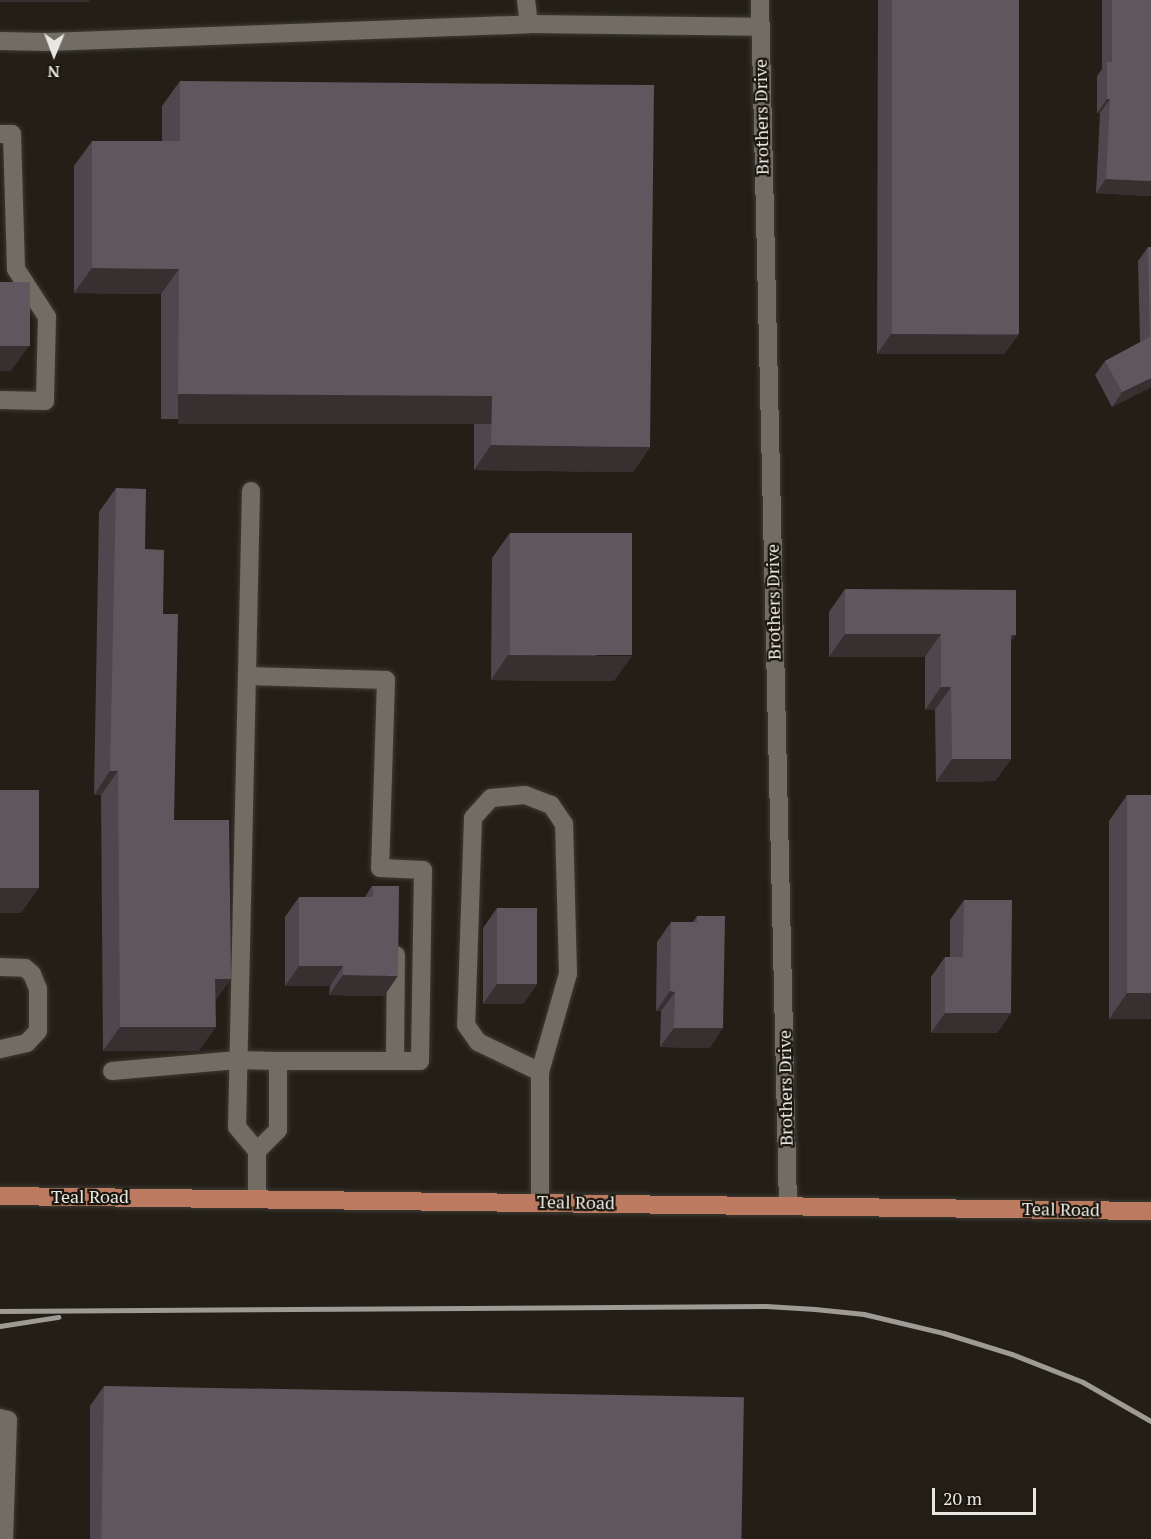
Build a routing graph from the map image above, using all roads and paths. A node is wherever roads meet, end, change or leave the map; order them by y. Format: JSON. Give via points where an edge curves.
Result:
{"nodes":[{"id":1,"x":526,"y":0,"type":"edge"},
{"id":2,"x":760,"y":0,"type":"edge"},
{"id":3,"x":529,"y":24,"type":"junction"},
{"id":4,"x":759,"y":27,"type":"junction"},
{"id":5,"x":0,"y":41,"type":"edge"},
{"id":6,"x":0,"y":134,"type":"edge"},
{"id":7,"x":0,"y":400,"type":"edge"},
{"id":8,"x":251,"y":491,"type":"dead end"},
{"id":9,"x":247,"y":676,"type":"junction"},
{"id":10,"x":396,"y":941,"type":"edge"},
{"id":11,"x":0,"y":967,"type":"edge"},
{"id":12,"x":0,"y":1049,"type":"edge"},
{"id":13,"x":238,"y":1060,"type":"junction"},
{"id":14,"x":278,"y":1061,"type":"junction"},
{"id":15,"x":394,"y":1061,"type":"junction"},
{"id":16,"x":112,"y":1071,"type":"dead end"},
{"id":17,"x":540,"y":1072,"type":"junction"},
{"id":18,"x":257,"y":1151,"type":"junction"},
{"id":19,"x":0,"y":1196,"type":"edge"},
{"id":20,"x":257,"y":1197,"type":"junction"},
{"id":21,"x":540,"y":1202,"type":"junction"},
{"id":22,"x":788,"y":1205,"type":"junction"},
{"id":23,"x":1151,"y":1211,"type":"edge"},
{"id":24,"x":0,"y":1418,"type":"edge"},
{"id":25,"x":4,"y":1539,"type":"edge"}],
"edges":[{"from":1,"to":3,"type":"street"},
{"from":2,"to":4,"type":"street","name":"Brothers Drive"},
{"from":3,"to":4,"type":"street"},
{"from":3,"to":5,"type":"street"},
{"from":4,"to":22,"type":"street","name":"Brothers Drive"},
{"from":6,"to":7,"type":"street","via":[[12,134],[16,269],[46,317],[45,400]]},
{"from":8,"to":9,"type":"street"},
{"from":9,"to":13,"type":"street"},
{"from":9,"to":15,"type":"street","via":[[386,680],[380,868],[397,875],[423,870],[420,1061]]},
{"from":10,"to":15,"type":"street"},
{"from":11,"to":12,"type":"street","via":[[25,968],[32,974],[38,989],[38,1031],[27,1042]]},
{"from":13,"to":14,"type":"street"},
{"from":13,"to":16,"type":"street"},
{"from":13,"to":18,"type":"street","via":[[237,1127]]},
{"from":14,"to":15,"type":"street"},
{"from":14,"to":18,"type":"street","via":[[278,1130]]},
{"from":17,"to":17,"type":"street","via":[[568,974],[564,824],[551,805],[525,795],[491,798],[473,818],[466,1024],[478,1042]]},
{"from":17,"to":21,"type":"street"},
{"from":18,"to":20,"type":"street"},
{"from":19,"to":20,"type":"main road","name":"Teal Road"},
{"from":20,"to":21,"type":"main road","name":"Teal Road"},
{"from":21,"to":22,"type":"main road","name":"Teal Road"},
{"from":22,"to":23,"type":"main road","name":"Teal Road"},
{"from":24,"to":25,"type":"street","via":[[8,1420]]}]}
